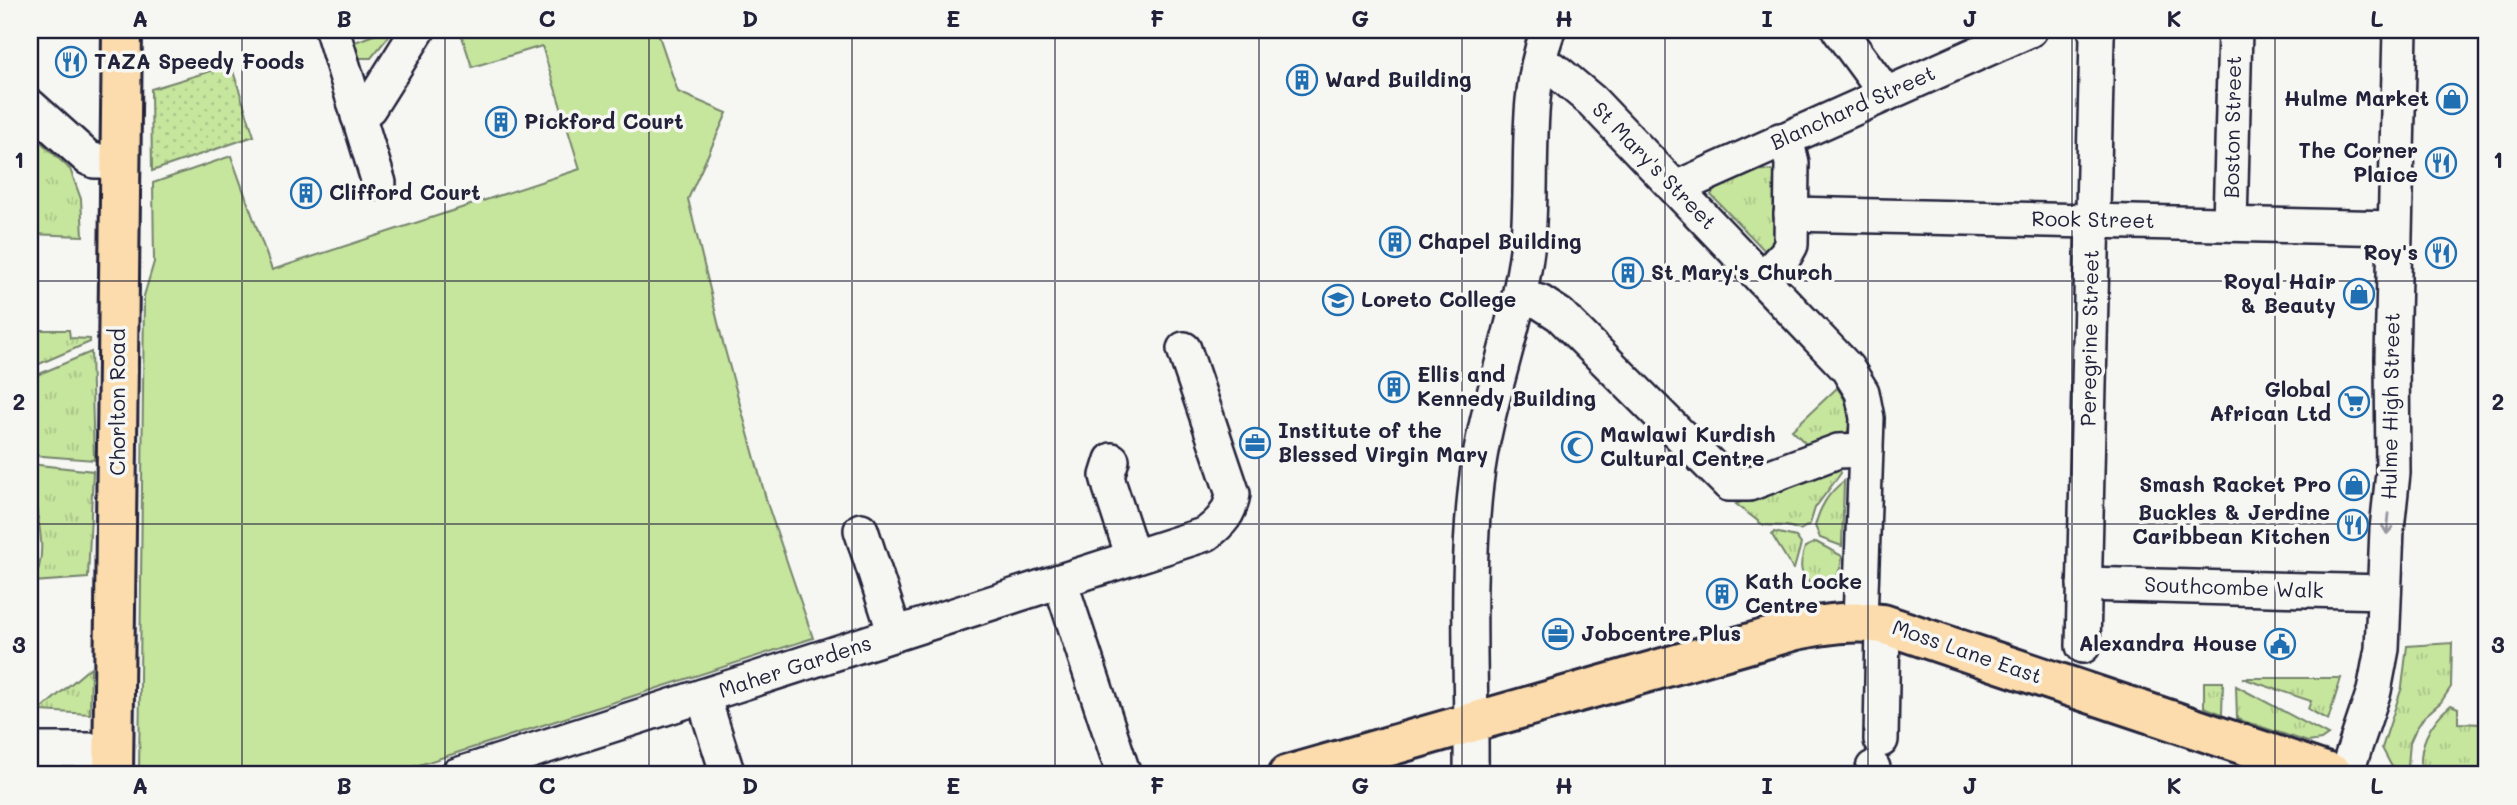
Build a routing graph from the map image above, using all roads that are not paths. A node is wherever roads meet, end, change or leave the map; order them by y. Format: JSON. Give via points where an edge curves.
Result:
{"nodes":[{"id":1,"x":122,"y":30,"type":"edge"},
{"id":2,"x":418,"y":30,"type":"edge"},
{"id":3,"x":1548,"y":30,"type":"edge"},
{"id":4,"x":1839,"y":30,"type":"edge"},
{"id":5,"x":2030,"y":30,"type":"edge"},
{"id":6,"x":2095,"y":30,"type":"edge"},
{"id":7,"x":2235,"y":30,"type":"edge"},
{"id":8,"x":2400,"y":30,"type":"edge"},
{"id":9,"x":333,"y":33,"type":"dead end"},
{"id":10,"x":1538,"y":66,"type":"junction"},
{"id":11,"x":1886,"y":94,"type":"junction"},
{"id":12,"x":30,"y":106,"type":"edge"},
{"id":13,"x":358,"y":116,"type":"junction"},
{"id":14,"x":1780,"y":140,"type":"junction"},
{"id":15,"x":120,"y":161,"type":"junction"},
{"id":16,"x":379,"y":183,"type":"dead end"},
{"id":17,"x":1675,"y":188,"type":"junction"},
{"id":18,"x":1791,"y":214,"type":"junction"},
{"id":19,"x":2092,"y":220,"type":"junction"},
{"id":20,"x":2230,"y":224,"type":"junction"},
{"id":21,"x":2394,"y":228,"type":"junction"},
{"id":22,"x":1762,"y":279,"type":"junction"},
{"id":23,"x":1519,"y":297,"type":"junction"},
{"id":24,"x":1184,"y":349,"type":"dead end"},
{"id":25,"x":1866,"y":450,"type":"junction"},
{"id":26,"x":1112,"y":460,"type":"dead end"},
{"id":27,"x":861,"y":530,"type":"dead end"},
{"id":28,"x":1133,"y":557,"type":"junction"},
{"id":29,"x":1060,"y":581,"type":"junction"},
{"id":30,"x":2084,"y":584,"type":"junction"},
{"id":31,"x":2384,"y":592,"type":"junction"},
{"id":32,"x":1871,"y":622,"type":"junction"},
{"id":33,"x":895,"y":634,"type":"junction"},
{"id":34,"x":2083,"y":646,"type":"dead end"},
{"id":35,"x":704,"y":696,"type":"junction"},
{"id":36,"x":1471,"y":723,"type":"junction"},
{"id":37,"x":30,"y":750,"type":"edge"},
{"id":38,"x":1876,"y":761,"type":"edge"},
{"id":39,"x":113,"y":763,"type":"edge"},
{"id":40,"x":457,"y":775,"type":"edge"},
{"id":41,"x":728,"y":775,"type":"edge"},
{"id":42,"x":1124,"y":775,"type":"edge"},
{"id":43,"x":1288,"y":775,"type":"edge"},
{"id":44,"x":1471,"y":775,"type":"edge"},
{"id":45,"x":2334,"y":775,"type":"edge"},
{"id":46,"x":2342,"y":775,"type":"edge"}],
"edges":[{"from":1,"to":15,"type":"main road","name":"Chorlton Road"},
{"from":2,"to":13,"type":"street","via":[[369,108]]},
{"from":3,"to":10,"type":"street"},
{"from":4,"to":11,"type":"street"},
{"from":5,"to":11,"type":"street","name":"Blanchard Street"},
{"from":6,"to":19,"type":"street","name":"Peregrine Street"},
{"from":7,"to":20,"type":"street","name":"Boston Street"},
{"from":8,"to":21,"type":"street","name":"Hulme High Street"},
{"from":9,"to":13,"type":"street"},
{"from":10,"to":17,"type":"street","name":"St Mary's Street","via":[[1555,70],[1592,101]]},
{"from":10,"to":23,"type":"street","via":[[1531,112],[1528,234]]},
{"from":11,"to":14,"type":"street","name":"Blanchard Street"},
{"from":12,"to":15,"type":"street","via":[[88,158]]},
{"from":13,"to":16,"type":"street"},
{"from":14,"to":17,"type":"street","name":"Blanchard Street"},
{"from":14,"to":18,"type":"street","via":[[1791,159]]},
{"from":15,"to":39,"type":"main road","name":"Chorlton Road"},
{"from":17,"to":22,"type":"street","name":"St Mary's Street"},
{"from":18,"to":19,"type":"street","name":"Rook Street"},
{"from":18,"to":22,"type":"street","via":[[1789,250]]},
{"from":19,"to":20,"type":"street","name":"Rook Street"},
{"from":19,"to":30,"type":"street","name":"Peregrine Street"},
{"from":20,"to":21,"type":"street","name":"Rook Street"},
{"from":21,"to":31,"type":"street","name":"Hulme High Street","one_way":true,"via":[[2393,473]]},
{"from":22,"to":25,"type":"street","name":"St Mary's Street","via":[[1858,382],[1867,418]]},
{"from":23,"to":25,"type":"street","via":[[1540,302],[1560,315],[1729,484],[1749,484],[1838,451]]},
{"from":23,"to":36,"type":"street","via":[[1492,395],[1476,483],[1469,592]]},
{"from":24,"to":28,"type":"street","name":"Maher Gardens","via":[[1228,477],[1231,506],[1206,534]]},
{"from":25,"to":32,"type":"street","name":"St Mary's Street"},
{"from":26,"to":28,"type":"street","via":[[1107,476]]},
{"from":27,"to":33,"type":"street"},
{"from":28,"to":29,"type":"street","name":"Maher Gardens"},
{"from":29,"to":33,"type":"street","name":"Maher Gardens"},
{"from":29,"to":42,"type":"street"},
{"from":30,"to":31,"type":"street","name":"Southcombe Walk"},
{"from":30,"to":34,"type":"street","name":"Peregrine Street"},
{"from":31,"to":46,"type":"street","name":"Hulme High Street","via":[[2378,677]]},
{"from":32,"to":36,"type":"main road","name":"Moss Lane East","via":[[1835,622],[1796,630]]},
{"from":32,"to":38,"type":"street","name":"St Mary's Street"},
{"from":32,"to":45,"type":"main road","name":"Moss Lane East"},
{"from":33,"to":35,"type":"street","name":"Maher Gardens"},
{"from":35,"to":40,"type":"street","name":"Maher Gardens"},
{"from":35,"to":41,"type":"street"},
{"from":36,"to":43,"type":"main road","name":"Moss Lane East"},
{"from":36,"to":44,"type":"street"},
{"from":37,"to":39,"type":"street"}]}
